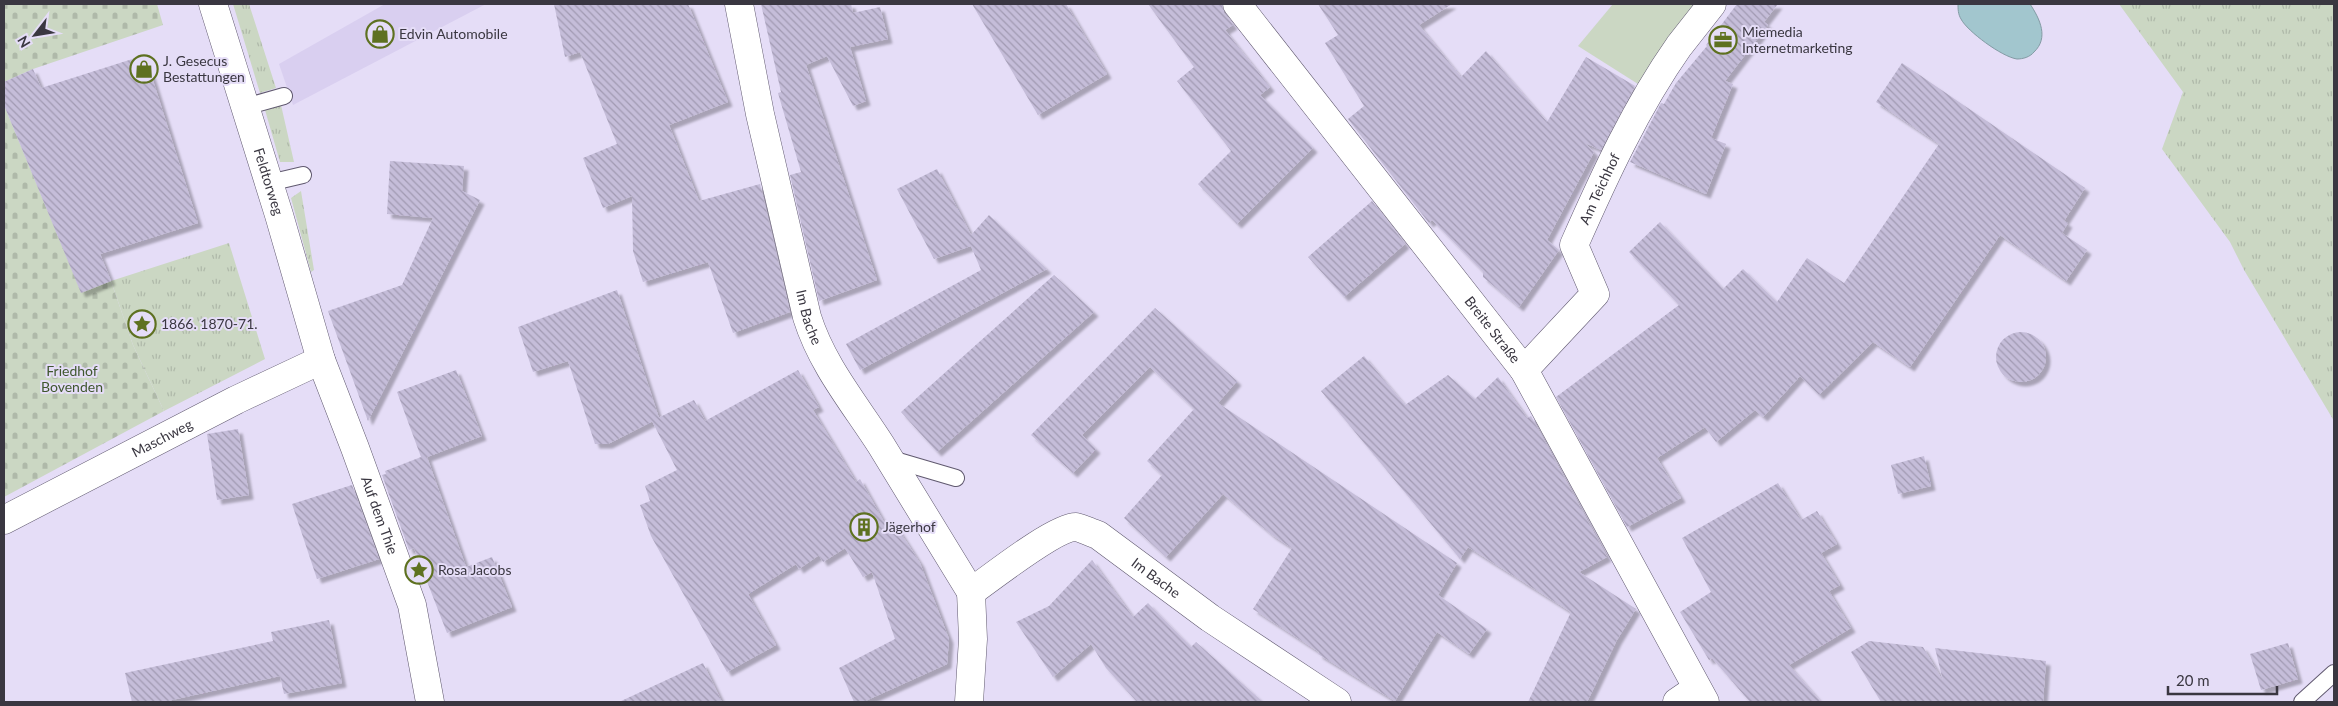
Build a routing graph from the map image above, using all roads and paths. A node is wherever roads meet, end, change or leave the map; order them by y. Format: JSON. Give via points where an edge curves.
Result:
{"nodes":[{"id":1,"x":213,"y":4,"type":"edge"},
{"id":2,"x":739,"y":4,"type":"edge"},
{"id":3,"x":1237,"y":4,"type":"edge"},
{"id":4,"x":1712,"y":4,"type":"edge"},
{"id":5,"x":284,"y":96,"type":"dead end"},
{"id":6,"x":245,"y":107,"type":"junction"},
{"id":7,"x":303,"y":175,"type":"dead end"},
{"id":8,"x":268,"y":183,"type":"junction"},
{"id":9,"x":321,"y":360,"type":"junction"},
{"id":10,"x":1524,"y":370,"type":"junction"},
{"id":11,"x":888,"y":458,"type":"junction"},
{"id":12,"x":956,"y":478,"type":"dead end"},
{"id":13,"x":4,"y":520,"type":"edge"},
{"id":14,"x":971,"y":592,"type":"junction"},
{"id":15,"x":2334,"y":673,"type":"edge"},
{"id":16,"x":1693,"y":698,"type":"edge"},
{"id":17,"x":430,"y":702,"type":"edge"},
{"id":18,"x":969,"y":702,"type":"edge"},
{"id":19,"x":1337,"y":702,"type":"edge"},
{"id":20,"x":2302,"y":702,"type":"edge"}],
"edges":[{"from":1,"to":6,"type":"street","name":"Feldtorweg"},
{"from":2,"to":11,"type":"street","name":"Im Bache","via":[[763,124],[814,339]]},
{"from":3,"to":10,"type":"street","name":"Breite Straße"},
{"from":4,"to":10,"type":"street","name":"Am Teichhof","via":[[1679,47],[1642,107],[1574,245],[1594,294]]},
{"from":5,"to":6,"type":"lane"},
{"from":6,"to":8,"type":"street","name":"Feldtorweg"},
{"from":7,"to":8,"type":"lane"},
{"from":8,"to":9,"type":"street","name":"Feldtorweg"},
{"from":9,"to":13,"type":"street","name":"Maschweg","via":[[236,400]]},
{"from":9,"to":17,"type":"street","name":"Auf dem Thie","via":[[412,605]]},
{"from":10,"to":16,"type":"street","name":"Breite Straße","via":[[1684,662]]},
{"from":11,"to":12,"type":"lane"},
{"from":11,"to":14,"type":"street","name":"Im Bache"},
{"from":14,"to":18,"type":"street","name":"Im Bache","via":[[973,639]]},
{"from":14,"to":19,"type":"street","name":"Im Bache","via":[[1046,540],[1076,527],[1098,535],[1210,618]]},
{"from":15,"to":20,"type":"lane"}]}
